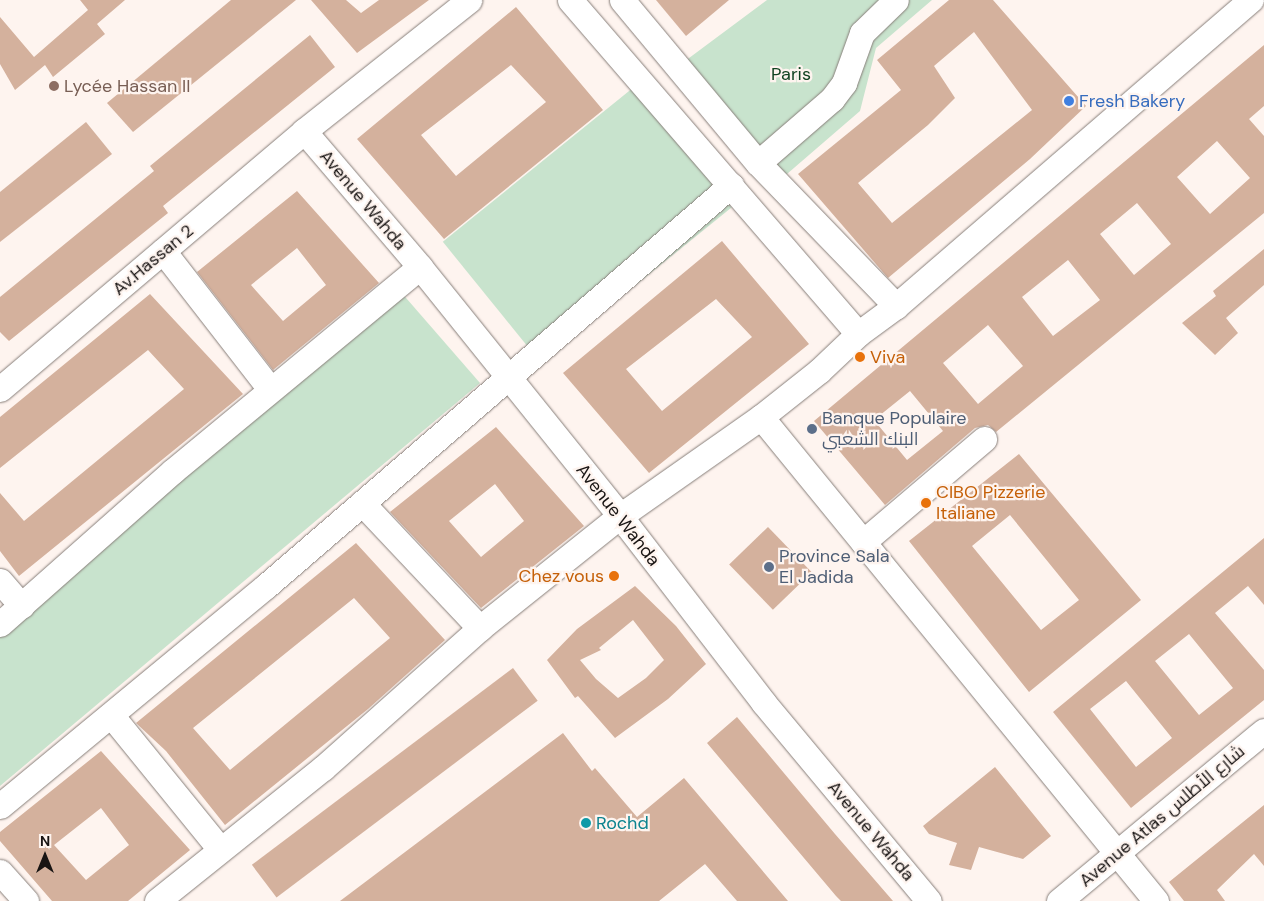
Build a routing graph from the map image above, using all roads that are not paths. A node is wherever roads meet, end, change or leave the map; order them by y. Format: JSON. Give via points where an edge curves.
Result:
{"nodes":[{"id":1,"x":470,"y":0,"type":"edge"},
{"id":2,"x":570,"y":0,"type":"edge"},
{"id":3,"x":622,"y":0,"type":"edge"},
{"id":4,"x":896,"y":0,"type":"edge"},
{"id":5,"x":1251,"y":0,"type":"edge"},
{"id":6,"x":304,"y":130,"type":"junction"},
{"id":7,"x":758,"y":163,"type":"junction"},
{"id":8,"x":731,"y":185,"type":"junction"},
{"id":9,"x":163,"y":252,"type":"junction"},
{"id":10,"x":420,"y":267,"type":"junction"},
{"id":11,"x":896,"y":306,"type":"junction"},
{"id":12,"x":858,"y":334,"type":"junction"},
{"id":13,"x":509,"y":377,"type":"junction"},
{"id":14,"x":0,"y":389,"type":"edge"},
{"id":15,"x":270,"y":389,"type":"junction"},
{"id":16,"x":761,"y":417,"type":"junction"},
{"id":17,"x":984,"y":439,"type":"dead end"},
{"id":18,"x":362,"y":503,"type":"junction"},
{"id":19,"x":620,"y":516,"type":"junction"},
{"id":20,"x":863,"y":542,"type":"junction"},
{"id":21,"x":0,"y":581,"type":"edge"},
{"id":22,"x":22,"y":606,"type":"junction"},
{"id":23,"x":0,"y":624,"type":"edge"},
{"id":24,"x":480,"y":628,"type":"junction"},
{"id":25,"x":111,"y":715,"type":"junction"},
{"id":26,"x":1264,"y":731,"type":"edge"},
{"id":27,"x":0,"y":806,"type":"edge"},
{"id":28,"x":220,"y":849,"type":"junction"},
{"id":29,"x":1117,"y":853,"type":"junction"},
{"id":30,"x":0,"y":872,"type":"edge"},
{"id":31,"x":26,"y":901,"type":"edge"},
{"id":32,"x":157,"y":901,"type":"edge"},
{"id":33,"x":929,"y":901,"type":"edge"},
{"id":34,"x":1059,"y":901,"type":"edge"},
{"id":35,"x":1156,"y":901,"type":"edge"}],
"edges":[{"from":1,"to":6,"type":"street","name":"Av.Hassan 2"},
{"from":2,"to":8,"type":"street"},
{"from":3,"to":7,"type":"street"},
{"from":4,"to":7,"type":"street","via":[[862,33],[844,83],[832,99]]},
{"from":5,"to":11,"type":"street"},
{"from":6,"to":9,"type":"street","name":"Av.Hassan 2"},
{"from":6,"to":10,"type":"street","name":"Avenue Wahda"},
{"from":7,"to":11,"type":"street"},
{"from":8,"to":12,"type":"street"},
{"from":8,"to":13,"type":"street"},
{"from":9,"to":14,"type":"street","name":"Av.Hassan 2"},
{"from":9,"to":15,"type":"street"},
{"from":10,"to":13,"type":"street","name":"Avenue Wahda"},
{"from":10,"to":15,"type":"street"},
{"from":11,"to":12,"type":"street"},
{"from":12,"to":16,"type":"street","via":[[820,371]]},
{"from":13,"to":18,"type":"street"},
{"from":13,"to":19,"type":"street","name":"Avenue Wahda"},
{"from":15,"to":22,"type":"street","via":[[172,471]]},
{"from":16,"to":19,"type":"street"},
{"from":16,"to":20,"type":"street"},
{"from":17,"to":20,"type":"street"},
{"from":18,"to":24,"type":"street"},
{"from":18,"to":25,"type":"street"},
{"from":19,"to":24,"type":"street"},
{"from":19,"to":33,"type":"street","name":"Avenue Wahda","via":[[763,702]]},
{"from":20,"to":29,"type":"street"},
{"from":21,"to":22,"type":"street"},
{"from":22,"to":23,"type":"street"},
{"from":24,"to":28,"type":"street","via":[[323,768]]},
{"from":25,"to":27,"type":"street"},
{"from":25,"to":28,"type":"street"},
{"from":26,"to":29,"type":"street","name":"Avenue Atlas شارع الأطلس"},
{"from":28,"to":32,"type":"street"},
{"from":29,"to":34,"type":"street","name":"Avenue Atlas شارع الأطلس"},
{"from":29,"to":35,"type":"street"},
{"from":30,"to":31,"type":"street"}]}
